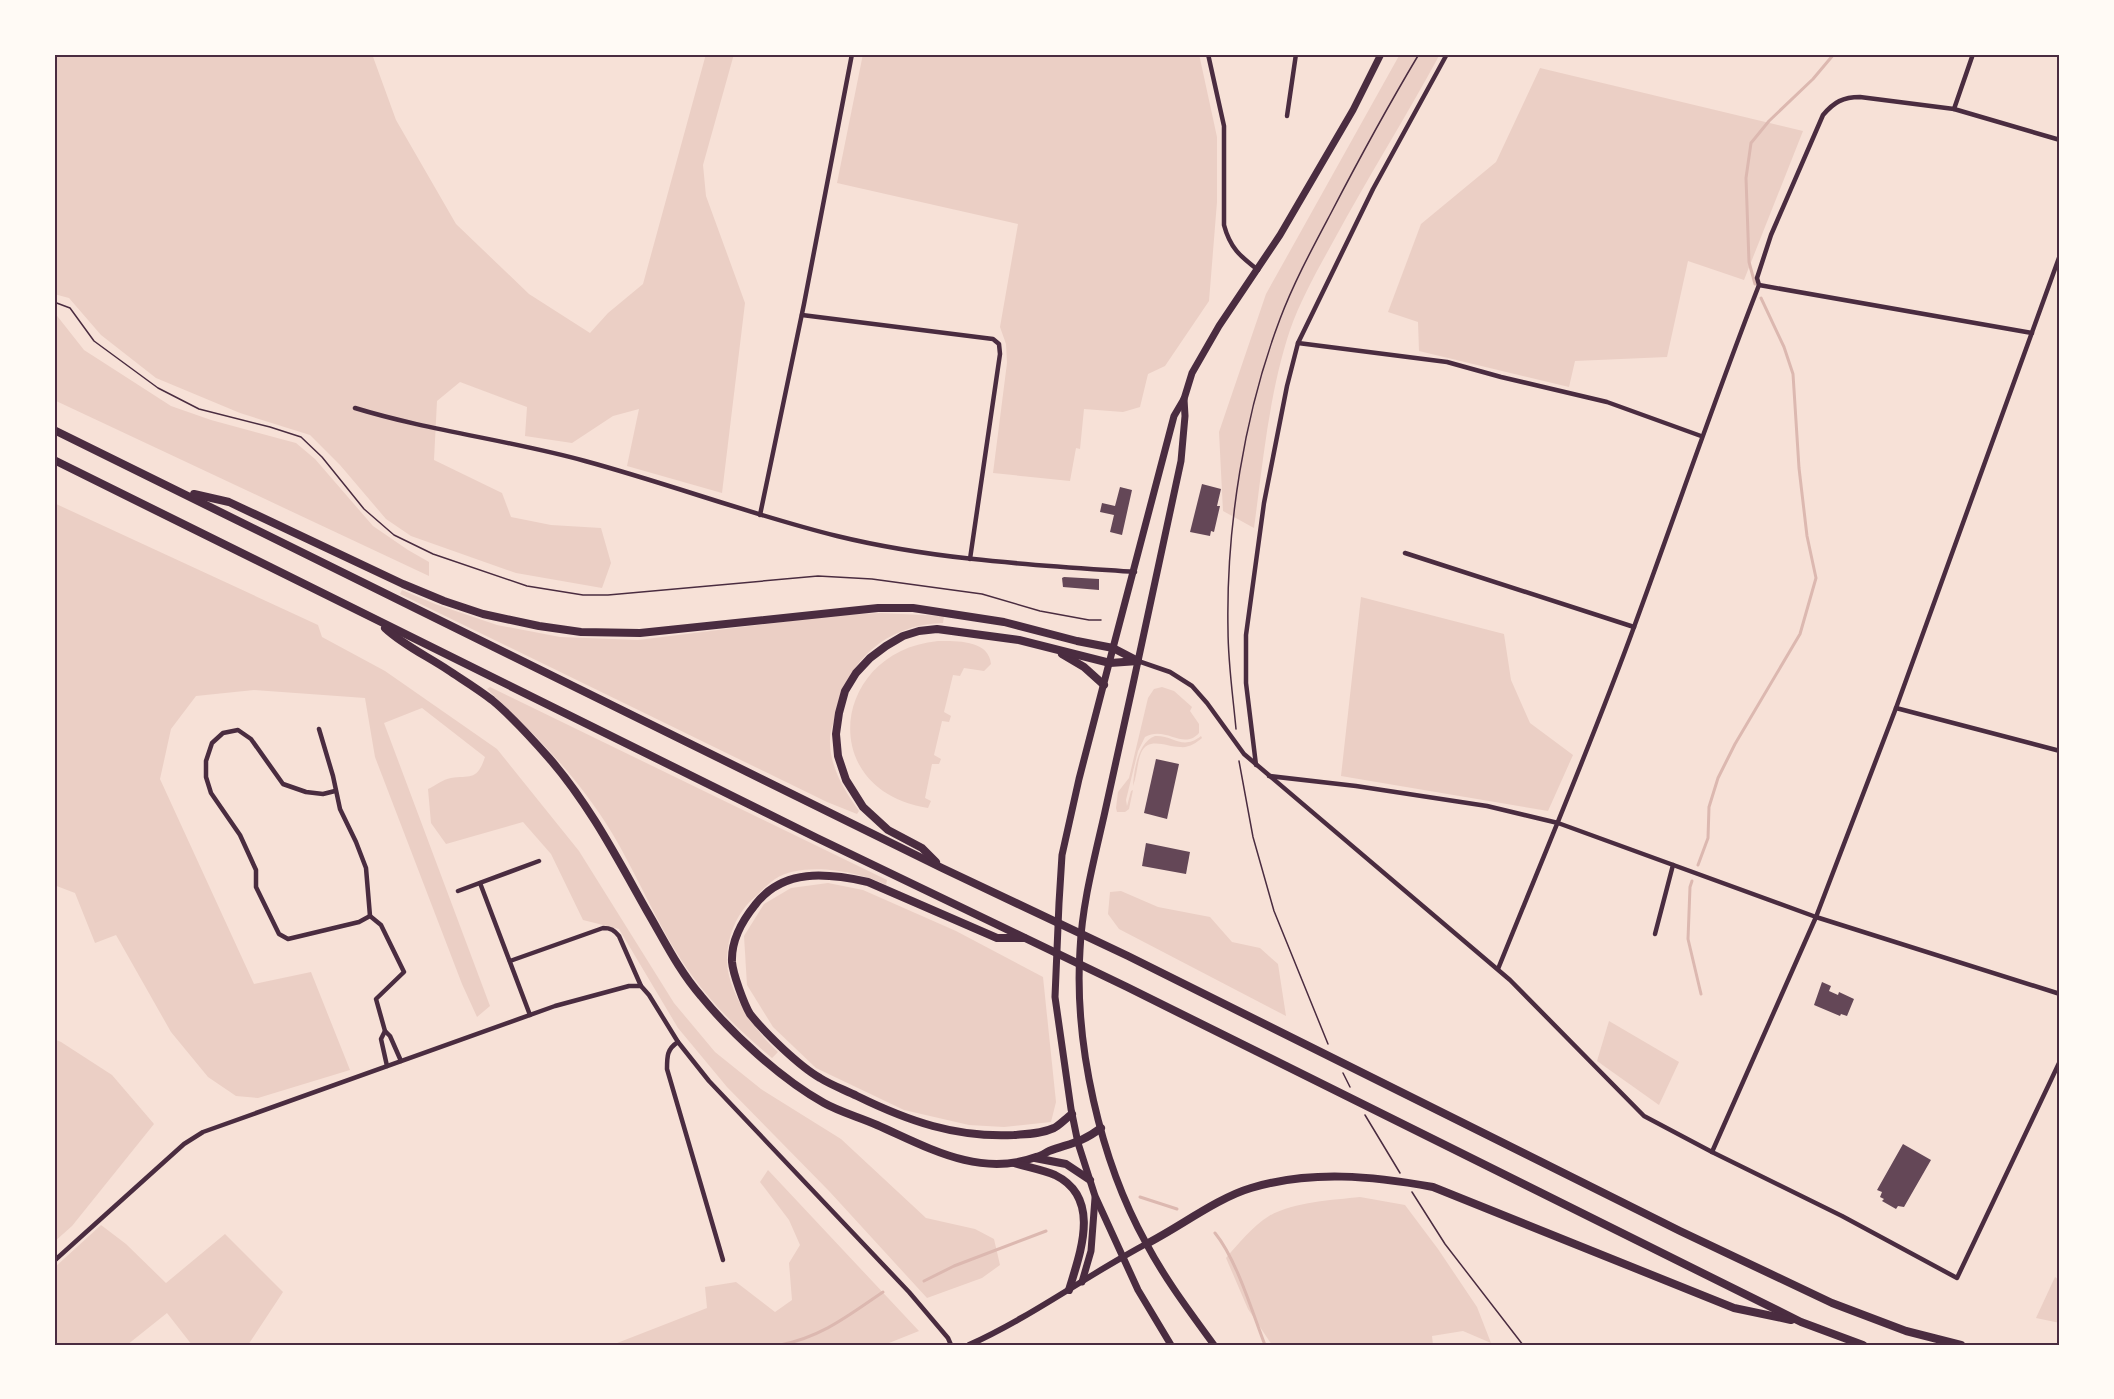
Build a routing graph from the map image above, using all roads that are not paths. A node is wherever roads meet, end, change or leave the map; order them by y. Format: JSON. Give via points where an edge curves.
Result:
{"nodes":[{"id":1,"x":852,"y":54,"type":"edge"},
{"id":2,"x":1208,"y":54,"type":"edge"},
{"id":3,"x":1296,"y":54,"type":"edge"},
{"id":4,"x":1381,"y":54,"type":"edge"},
{"id":5,"x":1447,"y":54,"type":"edge"},
{"id":6,"x":1972,"y":54,"type":"edge"},
{"id":7,"x":1954,"y":109,"type":"junction"},
{"id":8,"x":1287,"y":116,"type":"dead end"},
{"id":9,"x":2060,"y":140,"type":"edge"},
{"id":10,"x":2060,"y":255,"type":"edge"},
{"id":11,"x":1258,"y":270,"type":"junction"},
{"id":12,"x":1759,"y":285,"type":"junction"},
{"id":13,"x":802,"y":315,"type":"junction"},
{"id":14,"x":2032,"y":333,"type":"junction"},
{"id":15,"x":1298,"y":343,"type":"junction"},
{"id":16,"x":1184,"y":399,"type":"junction"},
{"id":17,"x":355,"y":408,"type":"dead end"},
{"id":18,"x":54,"y":430,"type":"edge"},
{"id":19,"x":1701,"y":436,"type":"junction"},
{"id":20,"x":54,"y":460,"type":"edge"},
{"id":21,"x":180,"y":491,"type":"junction"},
{"id":22,"x":760,"y":515,"type":"junction"},
{"id":23,"x":1405,"y":553,"type":"dead end"},
{"id":24,"x":970,"y":559,"type":"junction"},
{"id":25,"x":1135,"y":572,"type":"junction"},
{"id":26,"x":380,"y":622,"type":"junction"},
{"id":27,"x":1634,"y":627,"type":"junction"},
{"id":28,"x":1113,"y":648,"type":"junction"},
{"id":29,"x":1055,"y":650,"type":"junction"},
{"id":30,"x":1138,"y":661,"type":"junction"},
{"id":31,"x":1110,"y":663,"type":"junction"},
{"id":32,"x":1104,"y":685,"type":"junction"},
{"id":33,"x":1896,"y":708,"type":"junction"},
{"id":34,"x":319,"y":729,"type":"dead end"},
{"id":35,"x":2060,"y":751,"type":"edge"},
{"id":36,"x":1256,"y":765,"type":"junction"},
{"id":37,"x":1269,"y":776,"type":"junction"},
{"id":38,"x":335,"y":791,"type":"junction"},
{"id":39,"x":1558,"y":823,"type":"junction"},
{"id":40,"x":539,"y":861,"type":"dead end"},
{"id":41,"x":1673,"y":865,"type":"junction"},
{"id":42,"x":942,"y":868,"type":"junction"},
{"id":43,"x":480,"y":883,"type":"junction"},
{"id":44,"x":458,"y":891,"type":"dead end"},
{"id":45,"x":370,"y":916,"type":"junction"},
{"id":46,"x":1816,"y":917,"type":"junction"},
{"id":47,"x":1655,"y":934,"type":"dead end"},
{"id":48,"x":1027,"y":938,"type":"junction"},
{"id":49,"x":510,"y":961,"type":"junction"},
{"id":50,"x":1498,"y":969,"type":"junction"},
{"id":51,"x":641,"y":986,"type":"junction"},
{"id":52,"x":2060,"y":994,"type":"edge"},
{"id":53,"x":530,"y":1015,"type":"junction"},
{"id":54,"x":385,"y":1031,"type":"junction"},
{"id":55,"x":678,"y":1042,"type":"junction"},
{"id":56,"x":401,"y":1061,"type":"junction"},
{"id":57,"x":2060,"y":1061,"type":"edge"},
{"id":58,"x":387,"y":1066,"type":"junction"},
{"id":59,"x":1072,"y":1114,"type":"junction"},
{"id":60,"x":1101,"y":1128,"type":"junction"},
{"id":61,"x":1078,"y":1143,"type":"junction"},
{"id":62,"x":1712,"y":1152,"type":"junction"},
{"id":63,"x":1035,"y":1158,"type":"junction"},
{"id":64,"x":1013,"y":1163,"type":"junction"},
{"id":65,"x":1090,"y":1180,"type":"junction"},
{"id":66,"x":1095,"y":1196,"type":"junction"},
{"id":67,"x":1146,"y":1244,"type":"junction"},
{"id":68,"x":1122,"y":1257,"type":"junction"},
{"id":69,"x":723,"y":1260,"type":"dead end"},
{"id":70,"x":54,"y":1261,"type":"edge"},
{"id":71,"x":1082,"y":1282,"type":"junction"},
{"id":72,"x":1069,"y":1290,"type":"junction"},
{"id":73,"x":1802,"y":1322,"type":"junction"},
{"id":74,"x":951,"y":1345,"type":"edge"},
{"id":75,"x":969,"y":1345,"type":"edge"},
{"id":76,"x":1171,"y":1345,"type":"edge"},
{"id":77,"x":1214,"y":1345,"type":"edge"},
{"id":78,"x":1863,"y":1345,"type":"edge"},
{"id":79,"x":1961,"y":1345,"type":"edge"}],
"edges":[{"from":1,"to":13,"type":"street"},
{"from":2,"to":11,"type":"street","via":[[1224,126],[1224,225],[1228,240],[1239,255]]},
{"from":3,"to":8,"type":"street"},
{"from":4,"to":11,"type":"main road","via":[[1353,110]]},
{"from":5,"to":15,"type":"street","via":[[1373,189]]},
{"from":6,"to":7,"type":"street"},
{"from":7,"to":9,"type":"street"},
{"from":7,"to":12,"type":"street","via":[[1860,97],[1833,103],[1823,115],[1771,235],[1757,278]]},
{"from":10,"to":14,"type":"street"},
{"from":11,"to":16,"type":"main road","via":[[1192,373]]},
{"from":12,"to":14,"type":"street"},
{"from":12,"to":19,"type":"street"},
{"from":13,"to":22,"type":"street"},
{"from":13,"to":24,"type":"street","via":[[993,339],[999,344]]},
{"from":14,"to":33,"type":"street"},
{"from":15,"to":19,"type":"street","via":[[1447,362],[1607,402]]},
{"from":15,"to":36,"type":"street","via":[[1264,503],[1246,635],[1246,683]]},
{"from":16,"to":25,"type":"main road","via":[[1174,416]]},
{"from":16,"to":30,"type":"main road","via":[[1181,460]]},
{"from":17,"to":22,"type":"street","via":[[393,420],[584,460]]},
{"from":18,"to":21,"type":"highway"},
{"from":19,"to":27,"type":"street"},
{"from":20,"to":26,"type":"highway"},
{"from":21,"to":28,"type":"highway","via":[[229,502],[444,601],[539,626],[581,632],[640,633],[878,608],[913,608],[1004,622]]},
{"from":21,"to":42,"type":"highway"},
{"from":22,"to":24,"type":"street","via":[[840,537]]},
{"from":23,"to":27,"type":"street"},
{"from":24,"to":25,"type":"street"},
{"from":25,"to":28,"type":"main road"},
{"from":26,"to":48,"type":"highway"},
{"from":26,"to":64,"type":"highway","via":[[395,638],[493,701],[548,757],[602,832],[700,996],[784,1076],[825,1103],[933,1152],[956,1160]]},
{"from":27,"to":39,"type":"street"},
{"from":28,"to":30,"type":"highway"},
{"from":28,"to":31,"type":"main road"},
{"from":29,"to":31,"type":"highway"},
{"from":29,"to":32,"type":"highway","via":[[1084,667]]},
{"from":29,"to":42,"type":"highway","via":[[1019,640],[951,630],[919,631],[870,658],[845,691],[836,734],[846,780],[863,807],[888,830],[922,848]]},
{"from":30,"to":31,"type":"highway"},
{"from":30,"to":36,"type":"street","via":[[1170,672],[1192,686]]},
{"from":30,"to":60,"type":"main road","via":[[1092,866],[1080,950],[1080,1013]]},
{"from":31,"to":32,"type":"main road"},
{"from":32,"to":59,"type":"main road","via":[[1060,868],[1055,998]]},
{"from":33,"to":35,"type":"street"},
{"from":33,"to":46,"type":"street"},
{"from":34,"to":38,"type":"street"},
{"from":36,"to":37,"type":"street"},
{"from":37,"to":39,"type":"street","via":[[1487,806]]},
{"from":37,"to":50,"type":"street"},
{"from":38,"to":45,"type":"street","via":[[366,868]]},
{"from":38,"to":45,"type":"street","via":[[306,792],[283,784],[251,739],[238,730],[223,734],[212,743],[206,761],[211,793],[240,835],[256,870],[256,887],[279,934],[288,939]]},
{"from":39,"to":41,"type":"street"},
{"from":39,"to":50,"type":"street"},
{"from":40,"to":43,"type":"street"},
{"from":41,"to":46,"type":"street"},
{"from":41,"to":47,"type":"street"},
{"from":42,"to":79,"type":"highway","via":[[1832,1304],[1906,1331]]},
{"from":43,"to":44,"type":"street"},
{"from":43,"to":49,"type":"street"},
{"from":45,"to":54,"type":"street","via":[[381,925],[404,972],[376,999]]},
{"from":46,"to":52,"type":"street"},
{"from":46,"to":62,"type":"street"},
{"from":48,"to":59,"type":"highway","via":[[997,938],[868,882],[804,875],[782,882],[760,898],[742,921],[732,963],[749,1012],[792,1057],[821,1079],[877,1106],[921,1123],[974,1135],[1035,1133],[1054,1127]]},
{"from":48,"to":73,"type":"highway"},
{"from":49,"to":51,"type":"street","via":[[609,928],[619,936]]},
{"from":49,"to":53,"type":"street"},
{"from":50,"to":62,"type":"street","via":[[1644,1116]]},
{"from":51,"to":53,"type":"street","via":[[629,986]]},
{"from":51,"to":55,"type":"street"},
{"from":53,"to":56,"type":"street"},
{"from":54,"to":56,"type":"street"},
{"from":54,"to":58,"type":"street","via":[[381,1040]]},
{"from":55,"to":69,"type":"street","via":[[670,1047],[667,1069]]},
{"from":55,"to":74,"type":"street","via":[[731,1105],[909,1292]]},
{"from":56,"to":58,"type":"street"},
{"from":57,"to":62,"type":"street","via":[[1957,1278],[1842,1215]]},
{"from":58,"to":70,"type":"street","via":[[193,1137]]},
{"from":59,"to":61,"type":"main road"},
{"from":60,"to":61,"type":"highway"},
{"from":60,"to":67,"type":"main road","via":[[1120,1186]]},
{"from":61,"to":63,"type":"highway"},
{"from":61,"to":65,"type":"main road"},
{"from":63,"to":64,"type":"highway"},
{"from":63,"to":65,"type":"highway","via":[[1066,1164]]},
{"from":64,"to":72,"type":"highway","via":[[1056,1176],[1075,1192],[1085,1222],[1084,1242]]},
{"from":65,"to":66,"type":"main road"},
{"from":66,"to":68,"type":"main road"},
{"from":66,"to":71,"type":"main road","via":[[1091,1251]]},
{"from":67,"to":68,"type":"main road"},
{"from":67,"to":73,"type":"highway","via":[[1250,1188],[1294,1179],[1348,1175],[1384,1178],[1433,1187],[1734,1308]]},
{"from":67,"to":77,"type":"main road"},
{"from":68,"to":71,"type":"main road"},
{"from":68,"to":76,"type":"main road"},
{"from":71,"to":72,"type":"main road"},
{"from":72,"to":75,"type":"main road"},
{"from":73,"to":78,"type":"highway"}]}
